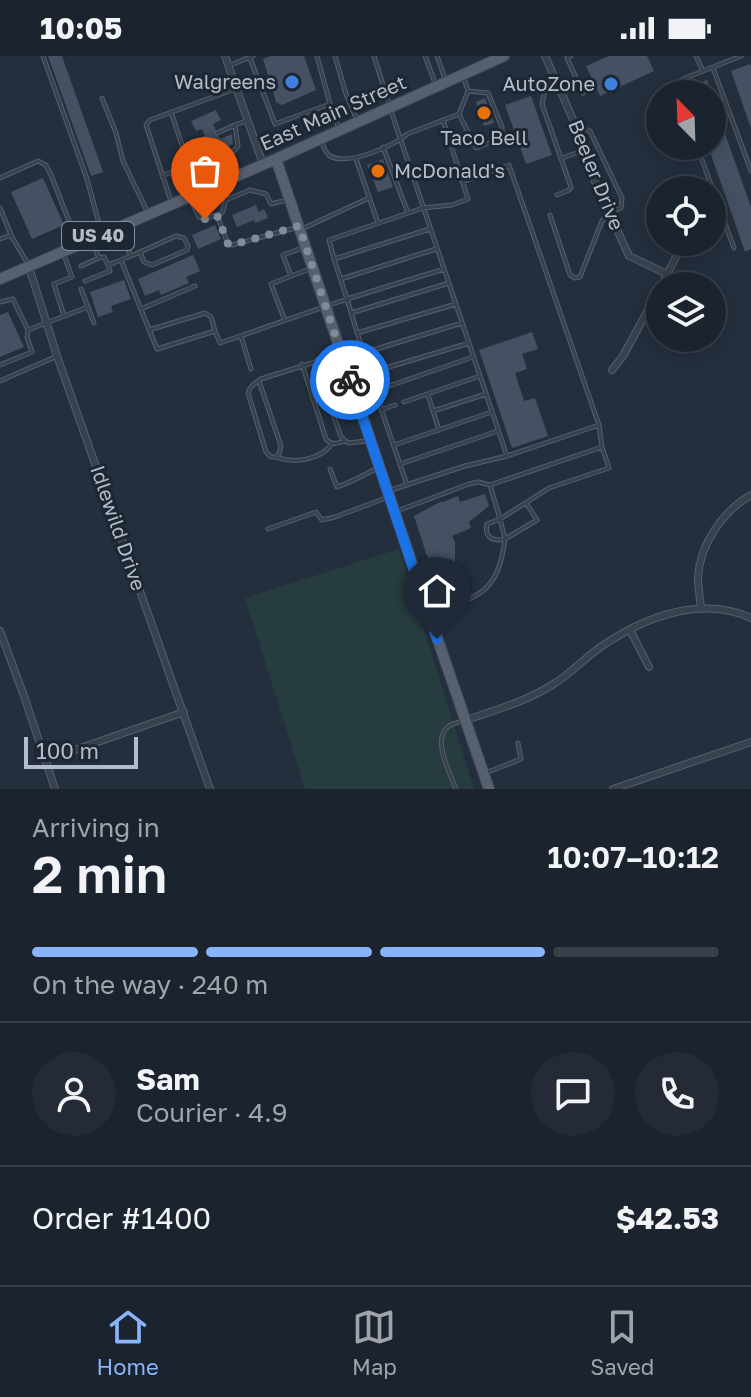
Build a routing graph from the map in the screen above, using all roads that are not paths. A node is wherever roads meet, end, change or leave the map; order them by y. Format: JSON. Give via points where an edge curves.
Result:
{"nodes":[{"id":1,"x":43,"y":56,"type":"edge"},
{"id":2,"x":225,"y":56,"type":"edge"},
{"id":3,"x":317,"y":56,"type":"edge"},
{"id":4,"x":335,"y":56,"type":"edge"},
{"id":5,"x":374,"y":56,"type":"edge"},
{"id":6,"x":425,"y":56,"type":"edge"},
{"id":7,"x":437,"y":56,"type":"edge"},
{"id":8,"x":504,"y":56,"type":"edge"},
{"id":9,"x":545,"y":56,"type":"edge"},
{"id":10,"x":571,"y":56,"type":"edge"},
{"id":11,"x":696,"y":56,"type":"edge"},
{"id":12,"x":741,"y":56,"type":"edge"},
{"id":13,"x":251,"y":57,"type":"edge"},
{"id":14,"x":228,"y":66,"type":"junction"},
{"id":15,"x":713,"y":68,"type":"junction"},
{"id":16,"x":703,"y":71,"type":"junction"},
{"id":17,"x":463,"y":75,"type":"junction"},
{"id":18,"x":554,"y":77,"type":"junction"},
{"id":19,"x":682,"y":80,"type":"edge"},
{"id":20,"x":441,"y":84,"type":"junction"},
{"id":21,"x":236,"y":88,"type":"junction"},
{"id":22,"x":468,"y":91,"type":"junction"},
{"id":23,"x":583,"y":93,"type":"dead end"},
{"id":24,"x":102,"y":98,"type":"dead end"},
{"id":25,"x":330,"y":104,"type":"junction"},
{"id":26,"x":390,"y":108,"type":"junction"},
{"id":27,"x":171,"y":112,"type":"junction"},
{"id":28,"x":459,"y":114,"type":"junction"},
{"id":29,"x":247,"y":120,"type":"junction"},
{"id":30,"x":443,"y":120,"type":"junction"},
{"id":31,"x":358,"y":122,"type":"junction"},
{"id":32,"x":235,"y":125,"type":"junction"},
{"id":33,"x":340,"y":130,"type":"junction"},
{"id":34,"x":222,"y":131,"type":"junction"},
{"id":35,"x":217,"y":133,"type":"dead end"},
{"id":36,"x":579,"y":133,"type":"junction"},
{"id":37,"x":225,"y":137,"type":"dead end"},
{"id":38,"x":320,"y":139,"type":"junction"},
{"id":39,"x":401,"y":140,"type":"junction"},
{"id":40,"x":205,"y":146,"type":"dead end"},
{"id":41,"x":228,"y":146,"type":"dead end"},
{"id":42,"x":383,"y":147,"type":"junction"},
{"id":43,"x":585,"y":150,"type":"junction"},
{"id":44,"x":218,"y":151,"type":"dead end"},
{"id":45,"x":231,"y":152,"type":"junction"},
{"id":46,"x":208,"y":155,"type":"dead end"},
{"id":47,"x":221,"y":157,"type":"junction"},
{"id":48,"x":562,"y":158,"type":"junction"},
{"id":49,"x":276,"y":159,"type":"junction"},
{"id":50,"x":356,"y":159,"type":"junction"},
{"id":51,"x":702,"y":160,"type":"edge"},
{"id":52,"x":212,"y":162,"type":"junction"},
{"id":53,"x":263,"y":164,"type":"junction"},
{"id":54,"x":202,"y":165,"type":"junction"},
{"id":55,"x":751,"y":171,"type":"edge"},
{"id":56,"x":162,"y":176,"type":"junction"},
{"id":57,"x":0,"y":178,"type":"edge"},
{"id":58,"x":227,"y":180,"type":"junction"},
{"id":59,"x":462,"y":182,"type":"junction"},
{"id":60,"x":212,"y":187,"type":"junction"},
{"id":61,"x":557,"y":195,"type":"dead end"},
{"id":62,"x":234,"y":196,"type":"junction"},
{"id":63,"x":190,"y":197,"type":"junction"},
{"id":64,"x":369,"y":198,"type":"junction"},
{"id":65,"x":291,"y":199,"type":"junction"},
{"id":66,"x":172,"y":204,"type":"junction"},
{"id":67,"x":0,"y":208,"type":"edge"},
{"id":68,"x":423,"y":208,"type":"junction"},
{"id":69,"x":408,"y":213,"type":"junction"},
{"id":70,"x":609,"y":213,"type":"junction"},
{"id":71,"x":149,"y":214,"type":"junction"},
{"id":72,"x":217,"y":215,"type":"junction"},
{"id":73,"x":550,"y":215,"type":"dead end"},
{"id":74,"x":378,"y":223,"type":"junction"},
{"id":75,"x":119,"y":227,"type":"junction"},
{"id":76,"x":300,"y":228,"type":"junction"},
{"id":77,"x":430,"y":229,"type":"junction"},
{"id":78,"x":102,"y":235,"type":"junction"},
{"id":79,"x":12,"y":237,"type":"junction"},
{"id":80,"x":0,"y":239,"type":"edge"},
{"id":81,"x":91,"y":239,"type":"junction"},
{"id":82,"x":78,"y":245,"type":"junction"},
{"id":83,"x":306,"y":246,"type":"junction"},
{"id":84,"x":734,"y":248,"type":"dead end"},
{"id":85,"x":437,"y":249,"type":"junction"},
{"id":86,"x":63,"y":252,"type":"junction"},
{"id":87,"x":140,"y":252,"type":"junction"},
{"id":88,"x":131,"y":256,"type":"junction"},
{"id":89,"x":99,"y":258,"type":"junction"},
{"id":90,"x":334,"y":259,"type":"junction"},
{"id":91,"x":121,"y":260,"type":"junction"},
{"id":92,"x":108,"y":265,"type":"junction"},
{"id":93,"x":81,"y":266,"type":"dead end"},
{"id":94,"x":29,"y":267,"type":"junction"},
{"id":95,"x":313,"y":268,"type":"junction"},
{"id":96,"x":444,"y":269,"type":"junction"},
{"id":97,"x":650,"y":272,"type":"edge"},
{"id":98,"x":291,"y":276,"type":"junction"},
{"id":99,"x":0,"y":279,"type":"edge"},
{"id":100,"x":341,"y":279,"type":"junction"},
{"id":101,"x":85,"y":281,"type":"dead end"},
{"id":102,"x":449,"y":283,"type":"junction"},
{"id":103,"x":195,"y":286,"type":"dead end"},
{"id":104,"x":81,"y":289,"type":"dead end"},
{"id":105,"x":347,"y":299,"type":"junction"},
{"id":106,"x":0,"y":302,"type":"edge"},
{"id":107,"x":456,"y":304,"type":"junction"},
{"id":108,"x":325,"y":306,"type":"junction"},
{"id":109,"x":88,"y":307,"type":"junction"},
{"id":110,"x":141,"y":309,"type":"junction"},
{"id":111,"x":351,"y":313,"type":"junction"},
{"id":112,"x":646,"y":314,"type":"edge"},
{"id":113,"x":64,"y":316,"type":"junction"},
{"id":114,"x":284,"y":320,"type":"junction"},
{"id":115,"x":46,"y":322,"type":"junction"},
{"id":116,"x":94,"y":323,"type":"dead end"},
{"id":117,"x":462,"y":323,"type":"junction"},
{"id":118,"x":28,"y":330,"type":"junction"},
{"id":119,"x":149,"y":330,"type":"junction"},
{"id":120,"x":215,"y":331,"type":"junction"},
{"id":121,"x":357,"y":333,"type":"junction"},
{"id":122,"x":241,"y":336,"type":"junction"},
{"id":123,"x":469,"y":343,"type":"junction"},
{"id":124,"x":340,"y":350,"type":"junction"},
{"id":125,"x":363,"y":353,"type":"junction"},
{"id":126,"x":57,"y":356,"type":"junction"},
{"id":127,"x":473,"y":357,"type":"junction"},
{"id":128,"x":315,"y":362,"type":"junction"},
{"id":129,"x":302,"y":364,"type":"junction"},
{"id":130,"x":0,"y":365,"type":"edge"},
{"id":131,"x":251,"y":369,"type":"dead end"},
{"id":132,"x":612,"y":370,"type":"dead end"},
{"id":133,"x":369,"y":373,"type":"junction"},
{"id":134,"x":480,"y":376,"type":"junction"},
{"id":135,"x":0,"y":381,"type":"edge"},
{"id":136,"x":259,"y":381,"type":"junction"},
{"id":137,"x":374,"y":388,"type":"junction"},
{"id":138,"x":427,"y":394,"type":"junction"},
{"id":139,"x":486,"y":394,"type":"junction"},
{"id":140,"x":355,"y":395,"type":"junction"},
{"id":141,"x":404,"y":402,"type":"dead end"},
{"id":142,"x":395,"y":405,"type":"dead end"},
{"id":143,"x":381,"y":410,"type":"junction"},
{"id":144,"x":433,"y":411,"type":"junction"},
{"id":145,"x":492,"y":412,"type":"junction"},
{"id":146,"x":599,"y":425,"type":"junction"},
{"id":147,"x":439,"y":430,"type":"junction"},
{"id":148,"x":498,"y":431,"type":"junction"},
{"id":149,"x":370,"y":440,"type":"junction"},
{"id":150,"x":345,"y":441,"type":"junction"},
{"id":151,"x":332,"y":444,"type":"junction"},
{"id":152,"x":394,"y":445,"type":"junction"},
{"id":153,"x":602,"y":447,"type":"junction"},
{"id":154,"x":507,"y":456,"type":"junction"},
{"id":155,"x":276,"y":457,"type":"junction"},
{"id":156,"x":400,"y":464,"type":"junction"},
{"id":157,"x":379,"y":468,"type":"junction"},
{"id":158,"x":330,"y":469,"type":"dead end"},
{"id":159,"x":407,"y":485,"type":"junction"},
{"id":160,"x":490,"y":485,"type":"junction"},
{"id":161,"x":388,"y":494,"type":"junction"},
{"id":162,"x":751,"y":495,"type":"edge"},
{"id":163,"x":526,"y":502,"type":"junction"},
{"id":164,"x":394,"y":512,"type":"junction"},
{"id":165,"x":500,"y":519,"type":"junction"},
{"id":166,"x":268,"y":529,"type":"dead end"},
{"id":167,"x":505,"y":539,"type":"junction"},
{"id":168,"x":701,"y":608,"type":"junction"},
{"id":169,"x":429,"y":614,"type":"junction"},
{"id":170,"x":751,"y":618,"type":"edge"},
{"id":171,"x":630,"y":630,"type":"junction"},
{"id":172,"x":0,"y":631,"type":"edge"},
{"id":173,"x":649,"y":667,"type":"dead end"},
{"id":174,"x":184,"y":712,"type":"junction"},
{"id":175,"x":466,"y":720,"type":"junction"},
{"id":176,"x":751,"y":742,"type":"edge"},
{"id":177,"x":518,"y":743,"type":"dead end"},
{"id":178,"x":46,"y":760,"type":"junction"},
{"id":179,"x":484,"y":773,"type":"junction"},
{"id":180,"x":55,"y":789,"type":"edge"},
{"id":181,"x":210,"y":789,"type":"edge"},
{"id":182,"x":456,"y":789,"type":"edge"},
{"id":183,"x":489,"y":789,"type":"edge"},
{"id":184,"x":613,"y":789,"type":"edge"}],
"edges":[{"from":1,"to":78,"type":"lane"},
{"from":2,"to":14,"type":"street"},
{"from":3,"to":25,"type":"lane"},
{"from":4,"to":31,"type":"lane"},
{"from":5,"to":26,"type":"lane"},
{"from":6,"to":20,"type":"lane"},
{"from":7,"to":20,"type":"lane"},
{"from":8,"to":17,"type":"main road","name":"East Main Street","number":"US 40"},
{"from":9,"to":18,"type":"street","name":"Beeler Drive"},
{"from":10,"to":23,"type":"lane","via":[[567,58]]},
{"from":11,"to":16,"type":"lane"},
{"from":12,"to":15,"type":"lane"},
{"from":13,"to":14,"type":"lane"},
{"from":13,"to":25,"type":"lane","via":[[275,124]]},
{"from":14,"to":21,"type":"street"},
{"from":15,"to":16,"type":"lane"},
{"from":15,"to":55,"type":"lane"},
{"from":16,"to":19,"type":"lane"},
{"from":17,"to":20,"type":"main road","name":"East Main Street","number":"US 40"},
{"from":17,"to":22,"type":"lane"},
{"from":18,"to":36,"type":"street","name":"Beeler Drive"},
{"from":18,"to":48,"type":"lane","via":[[542,104]]},
{"from":20,"to":26,"type":"main road","name":"East Main Street","number":"US 40"},
{"from":21,"to":27,"type":"lane"},
{"from":21,"to":29,"type":"street"},
{"from":22,"to":28,"type":"lane"},
{"from":22,"to":28,"type":"lane","via":[[488,93],[502,138],[476,148]]},
{"from":24,"to":71,"type":"lane","via":[[123,161]]},
{"from":25,"to":33,"type":"lane"},
{"from":26,"to":31,"type":"main road","name":"East Main Street","number":"US 40"},
{"from":26,"to":39,"type":"lane"},
{"from":27,"to":56,"type":"lane","via":[[146,125]]},
{"from":27,"to":56,"type":"lane","via":[[188,163]]},
{"from":28,"to":30,"type":"lane"},
{"from":29,"to":32,"type":"lane"},
{"from":29,"to":53,"type":"street"},
{"from":30,"to":39,"type":"lane"},
{"from":30,"to":59,"type":"lane"},
{"from":31,"to":33,"type":"main road","name":"East Main Street","number":"US 40"},
{"from":32,"to":34,"type":"lane"},
{"from":32,"to":45,"type":"lane","via":[[238,146]]},
{"from":33,"to":38,"type":"main road","name":"East Main Street","number":"US 40"},
{"from":34,"to":35,"type":"lane"},
{"from":34,"to":37,"type":"lane"},
{"from":36,"to":43,"type":"street","name":"Beeler Drive"},
{"from":36,"to":70,"type":"lane","via":[[590,131],[622,198],[621,208]]},
{"from":38,"to":49,"type":"main road","name":"East Main Street","number":"US 40"},
{"from":38,"to":50,"type":"lane","via":[[333,158]]},
{"from":39,"to":42,"type":"lane"},
{"from":39,"to":68,"type":"lane"},
{"from":40,"to":54,"type":"lane","via":[[204,139],[193,144]]},
{"from":41,"to":45,"type":"lane"},
{"from":42,"to":50,"type":"lane"},
{"from":42,"to":69,"type":"lane"},
{"from":43,"to":48,"type":"lane"},
{"from":43,"to":70,"type":"street","name":"Beeler Drive"},
{"from":44,"to":47,"type":"lane"},
{"from":45,"to":47,"type":"lane"},
{"from":46,"to":52,"type":"lane"},
{"from":47,"to":52,"type":"lane"},
{"from":48,"to":61,"type":"lane","via":[[571,187]]},
{"from":49,"to":53,"type":"main road","name":"East Main Street","number":"US 40"},
{"from":49,"to":65,"type":"main road"},
{"from":50,"to":64,"type":"lane"},
{"from":51,"to":84,"type":"lane"},
{"from":52,"to":54,"type":"lane"},
{"from":53,"to":58,"type":"main road","name":"East Main Street","number":"US 40"},
{"from":54,"to":60,"type":"lane"},
{"from":56,"to":66,"type":"lane"},
{"from":57,"to":82,"type":"lane","via":[[38,161],[46,165]]},
{"from":58,"to":60,"type":"main road","name":"East Main Street","number":"US 40"},
{"from":58,"to":62,"type":"lane"},
{"from":59,"to":68,"type":"lane","via":[[468,199]]},
{"from":59,"to":146,"type":"lane","via":[[509,165]]},
{"from":60,"to":63,"type":"main road","name":"East Main Street","number":"US 40"},
{"from":62,"to":65,"type":"lane","via":[[255,190],[266,194],[271,204]]},
{"from":62,"to":72,"type":"lane"},
{"from":63,"to":66,"type":"main road","name":"East Main Street","number":"US 40"},
{"from":63,"to":72,"type":"lane","via":[[199,217]]},
{"from":64,"to":74,"type":"lane"},
{"from":64,"to":76,"type":"lane"},
{"from":65,"to":76,"type":"main road"},
{"from":66,"to":71,"type":"main road","name":"East Main Street","number":"US 40"},
{"from":67,"to":79,"type":"lane"},
{"from":68,"to":69,"type":"lane"},
{"from":68,"to":77,"type":"lane"},
{"from":69,"to":74,"type":"lane"},
{"from":70,"to":73,"type":"lane","via":[[575,278],[566,267]]},
{"from":70,"to":97,"type":"street","name":"Beeler Drive","via":[[629,256]]},
{"from":71,"to":75,"type":"main road","name":"East Main Street","number":"US 40"},
{"from":72,"to":76,"type":"lane","via":[[232,245]]},
{"from":74,"to":90,"type":"lane","via":[[329,240]]},
{"from":75,"to":78,"type":"main road","name":"East Main Street","number":"US 40"},
{"from":75,"to":88,"type":"lane"},
{"from":76,"to":83,"type":"main road"},
{"from":77,"to":85,"type":"lane"},
{"from":77,"to":90,"type":"lane"},
{"from":78,"to":81,"type":"main road","name":"East Main Street","number":"US 40"},
{"from":79,"to":80,"type":"lane"},
{"from":79,"to":94,"type":"lane"},
{"from":81,"to":82,"type":"main road","name":"East Main Street","number":"US 40"},
{"from":81,"to":89,"type":"lane"},
{"from":82,"to":86,"type":"main road","name":"East Main Street","number":"US 40"},
{"from":83,"to":95,"type":"main road"},
{"from":83,"to":98,"type":"lane","via":[[283,255]]},
{"from":85,"to":96,"type":"lane"},
{"from":85,"to":100,"type":"lane"},
{"from":86,"to":94,"type":"main road","name":"East Main Street","number":"US 40"},
{"from":86,"to":113,"type":"lane","via":[[72,277],[54,284]]},
{"from":87,"to":87,"type":"lane","via":[[176,236],[188,246],[152,265]]},
{"from":87,"to":88,"type":"lane"},
{"from":88,"to":91,"type":"lane"},
{"from":89,"to":92,"type":"lane"},
{"from":89,"to":93,"type":"lane"},
{"from":90,"to":100,"type":"lane"},
{"from":91,"to":92,"type":"lane"},
{"from":91,"to":110,"type":"lane"},
{"from":92,"to":101,"type":"lane","via":[[110,271]]},
{"from":94,"to":99,"type":"main road","name":"East Main Street","number":"US 40"},
{"from":94,"to":115,"type":"street","name":"Idlewild Drive"},
{"from":95,"to":98,"type":"lane"},
{"from":95,"to":108,"type":"main road"},
{"from":96,"to":102,"type":"lane"},
{"from":96,"to":105,"type":"lane"},
{"from":98,"to":114,"type":"lane","via":[[271,284]]},
{"from":100,"to":105,"type":"lane"},
{"from":102,"to":107,"type":"lane"},
{"from":102,"to":111,"type":"lane"},
{"from":103,"to":110,"type":"lane"},
{"from":104,"to":109,"type":"lane"},
{"from":105,"to":108,"type":"lane"},
{"from":105,"to":111,"type":"lane"},
{"from":106,"to":118,"type":"lane","via":[[13,299]]},
{"from":107,"to":117,"type":"lane"},
{"from":107,"to":121,"type":"lane"},
{"from":108,"to":114,"type":"lane"},
{"from":108,"to":124,"type":"main road"},
{"from":109,"to":113,"type":"lane"},
{"from":109,"to":116,"type":"lane"},
{"from":110,"to":119,"type":"lane"},
{"from":111,"to":121,"type":"lane"},
{"from":112,"to":132,"type":"street"},
{"from":113,"to":115,"type":"lane"},
{"from":114,"to":122,"type":"lane"},
{"from":115,"to":118,"type":"lane"},
{"from":115,"to":126,"type":"street","name":"Idlewild Drive"},
{"from":117,"to":123,"type":"lane"},
{"from":117,"to":125,"type":"lane"},
{"from":118,"to":130,"type":"lane","via":[[32,352]]},
{"from":119,"to":120,"type":"lane","via":[[205,313]]},
{"from":119,"to":120,"type":"lane","via":[[157,349]]},
{"from":120,"to":122,"type":"lane","via":[[220,343]]},
{"from":121,"to":125,"type":"lane"},
{"from":122,"to":131,"type":"lane"},
{"from":123,"to":127,"type":"lane"},
{"from":123,"to":133,"type":"lane"},
{"from":124,"to":128,"type":"lane"},
{"from":124,"to":140,"type":"main road"},
{"from":125,"to":133,"type":"lane"},
{"from":126,"to":135,"type":"lane"},
{"from":126,"to":174,"type":"street","name":"Idlewild Drive"},
{"from":127,"to":134,"type":"lane"},
{"from":127,"to":137,"type":"lane"},
{"from":128,"to":129,"type":"lane"},
{"from":128,"to":150,"type":"lane"},
{"from":129,"to":136,"type":"lane"},
{"from":129,"to":151,"type":"lane"},
{"from":133,"to":137,"type":"lane"},
{"from":134,"to":138,"type":"lane"},
{"from":134,"to":139,"type":"lane"},
{"from":136,"to":155,"type":"lane","via":[[281,446]]},
{"from":136,"to":155,"type":"lane","via":[[248,393],[266,452]]},
{"from":137,"to":140,"type":"lane"},
{"from":137,"to":143,"type":"lane"},
{"from":138,"to":141,"type":"lane"},
{"from":138,"to":144,"type":"lane"},
{"from":139,"to":144,"type":"lane"},
{"from":139,"to":145,"type":"lane"},
{"from":140,"to":149,"type":"main road"},
{"from":142,"to":143,"type":"lane"},
{"from":143,"to":152,"type":"lane"},
{"from":144,"to":147,"type":"lane"},
{"from":145,"to":147,"type":"lane"},
{"from":145,"to":148,"type":"lane"},
{"from":146,"to":153,"type":"lane"},
{"from":146,"to":154,"type":"lane"},
{"from":147,"to":152,"type":"lane"},
{"from":148,"to":154,"type":"lane"},
{"from":148,"to":156,"type":"lane"},
{"from":149,"to":150,"type":"lane"},
{"from":149,"to":157,"type":"main road"},
{"from":150,"to":151,"type":"lane"},
{"from":151,"to":155,"type":"lane","via":[[296,462]]},
{"from":152,"to":156,"type":"lane"},
{"from":153,"to":160,"type":"lane"},
{"from":153,"to":163,"type":"lane","via":[[609,468],[549,488]]},
{"from":154,"to":159,"type":"lane"},
{"from":156,"to":159,"type":"lane"},
{"from":157,"to":158,"type":"lane","via":[[337,487]]},
{"from":157,"to":161,"type":"main road"},
{"from":159,"to":161,"type":"lane"},
{"from":160,"to":164,"type":"lane","via":[[469,484]]},
{"from":160,"to":165,"type":"lane"},
{"from":161,"to":164,"type":"main road"},
{"from":161,"to":166,"type":"lane","via":[[335,517],[322,520],[316,512]]},
{"from":162,"to":168,"type":"street","via":[[719,524],[703,554],[698,577]]},
{"from":163,"to":165,"type":"lane"},
{"from":163,"to":167,"type":"lane","via":[[537,520]]},
{"from":164,"to":169,"type":"main road"},
{"from":165,"to":167,"type":"lane"},
{"from":165,"to":167,"type":"lane","via":[[487,524],[486,530],[492,540]]},
{"from":167,"to":169,"type":"lane","via":[[502,562],[485,590]]},
{"from":168,"to":170,"type":"street","via":[[727,609]]},
{"from":168,"to":171,"type":"street","via":[[668,614]]},
{"from":169,"to":175,"type":"main road"},
{"from":171,"to":173,"type":"street"},
{"from":171,"to":175,"type":"street","via":[[542,691]]},
{"from":172,"to":178,"type":"street"},
{"from":174,"to":178,"type":"street"},
{"from":174,"to":181,"type":"street","name":"Idlewild Drive"},
{"from":175,"to":179,"type":"main road"},
{"from":175,"to":182,"type":"lane","via":[[442,734]]},
{"from":176,"to":184,"type":"street"},
{"from":177,"to":179,"type":"lane","via":[[521,759]]},
{"from":178,"to":180,"type":"street"},
{"from":179,"to":183,"type":"main road"}]}
